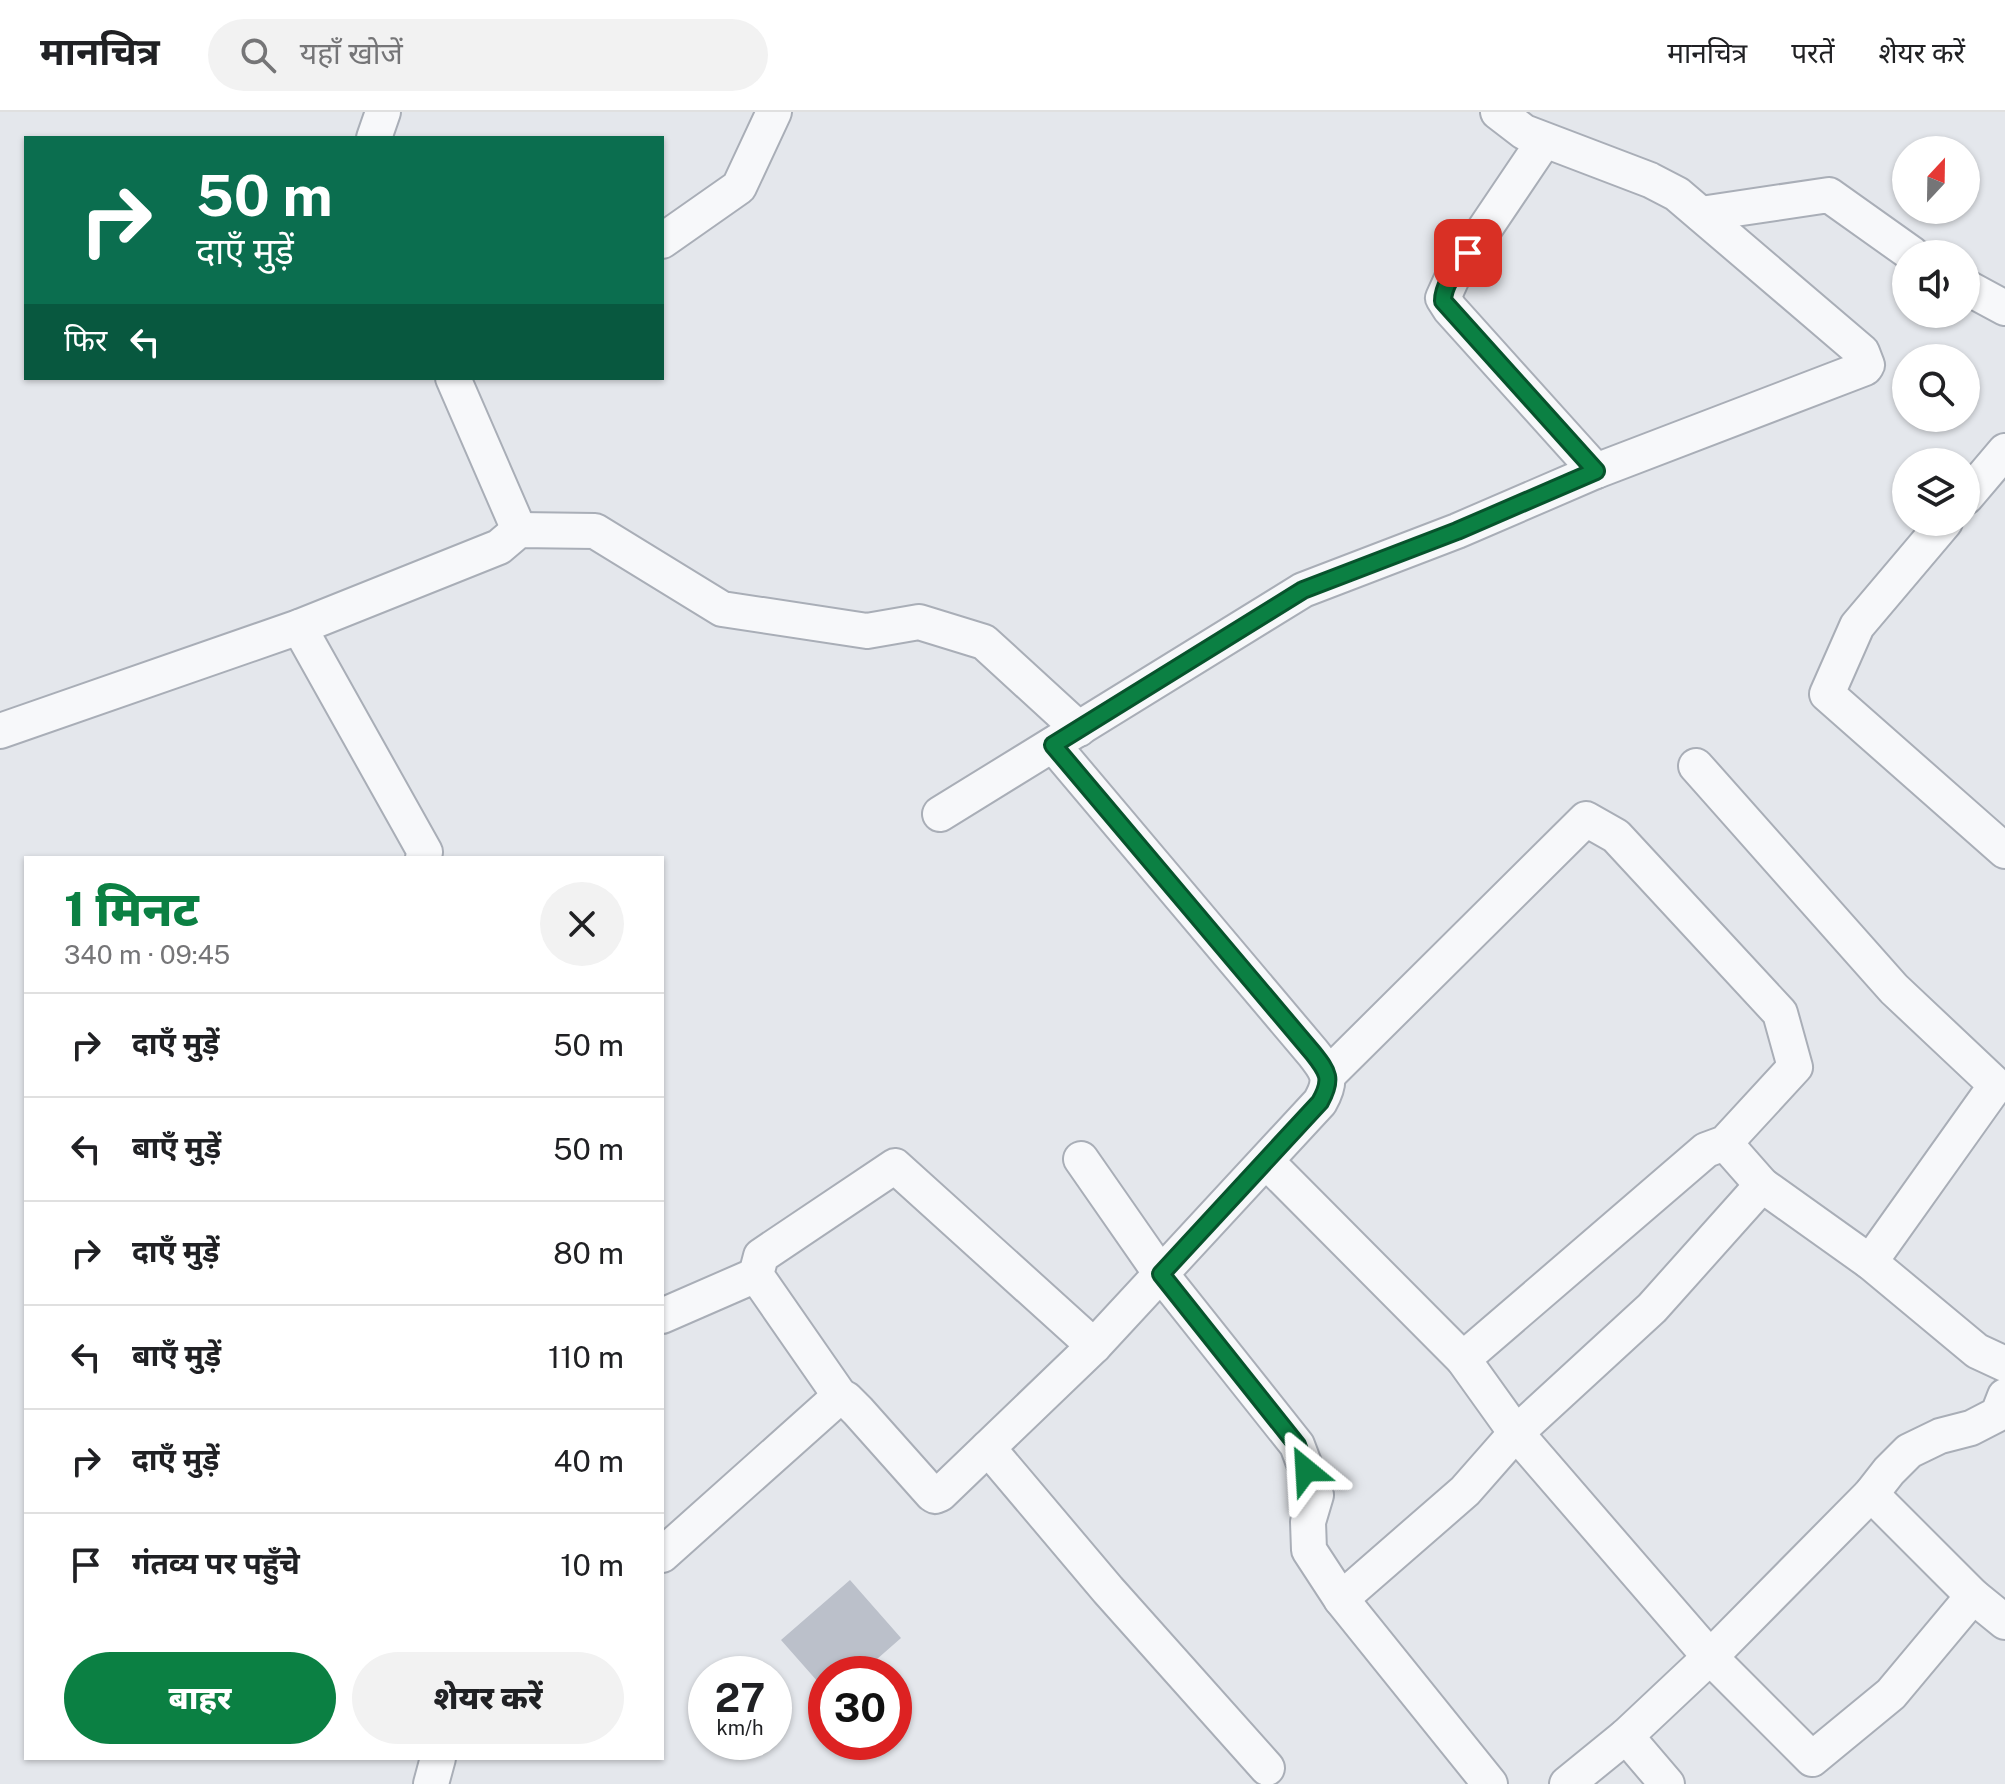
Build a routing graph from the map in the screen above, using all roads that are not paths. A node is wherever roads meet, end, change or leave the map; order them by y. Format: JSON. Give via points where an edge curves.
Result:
{"nodes":[{"id":1,"x":383,"y":112,"type":"edge"},
{"id":2,"x":774,"y":112,"type":"edge"},
{"id":3,"x":1498,"y":112,"type":"edge"},
{"id":4,"x":375,"y":136,"type":"edge"},
{"id":5,"x":1544,"y":141,"type":"junction"},
{"id":6,"x":1701,"y":214,"type":"junction"},
{"id":7,"x":664,"y":240,"type":"edge"},
{"id":8,"x":1892,"y":240,"type":"edge"},
{"id":9,"x":1980,"y":295,"type":"edge"},
{"id":10,"x":2005,"y":308,"type":"edge"},
{"id":11,"x":454,"y":380,"type":"edge"},
{"id":12,"x":2005,"y":451,"type":"edge"},
{"id":13,"x":1596,"y":471,"type":"junction"},
{"id":14,"x":1980,"y":480,"type":"edge"},
{"id":15,"x":519,"y":530,"type":"junction"},
{"id":16,"x":1933,"y":536,"type":"edge"},
{"id":17,"x":299,"y":627,"type":"junction"},
{"id":18,"x":0,"y":731,"type":"edge"},
{"id":19,"x":1066,"y":737,"type":"junction"},
{"id":20,"x":1696,"y":766,"type":"dead end"},
{"id":21,"x":940,"y":814,"type":"dead end"},
{"id":22,"x":2005,"y":851,"type":"edge"},
{"id":23,"x":424,"y":856,"type":"edge"},
{"id":24,"x":1328,"y":1075,"type":"junction"},
{"id":25,"x":1725,"y":1143,"type":"junction"},
{"id":26,"x":1081,"y":1159,"type":"dead end"},
{"id":27,"x":1266,"y":1161,"type":"junction"},
{"id":28,"x":1762,"y":1185,"type":"junction"},
{"id":29,"x":1870,"y":1262,"type":"junction"},
{"id":30,"x":1161,"y":1274,"type":"junction"},
{"id":31,"x":756,"y":1275,"type":"junction"},
{"id":32,"x":664,"y":1315,"type":"edge"},
{"id":33,"x":1094,"y":1346,"type":"junction"},
{"id":34,"x":1463,"y":1359,"type":"junction"},
{"id":35,"x":2005,"y":1364,"type":"edge"},
{"id":36,"x":840,"y":1396,"type":"junction"},
{"id":37,"x":2005,"y":1396,"type":"edge"},
{"id":38,"x":1516,"y":1433,"type":"junction"},
{"id":39,"x":988,"y":1448,"type":"junction"},
{"id":40,"x":1871,"y":1494,"type":"junction"},
{"id":41,"x":664,"y":1553,"type":"edge"},
{"id":42,"x":1973,"y":1596,"type":"junction"},
{"id":43,"x":1341,"y":1599,"type":"junction"},
{"id":44,"x":2005,"y":1622,"type":"edge"},
{"id":45,"x":1710,"y":1657,"type":"junction"},
{"id":46,"x":1626,"y":1736,"type":"junction"},
{"id":47,"x":437,"y":1760,"type":"edge"},
{"id":48,"x":1267,"y":1768,"type":"dead end"},
{"id":49,"x":431,"y":1784,"type":"edge"},
{"id":50,"x":1490,"y":1784,"type":"edge"},
{"id":51,"x":1567,"y":1784,"type":"edge"},
{"id":52,"x":1667,"y":1784,"type":"edge"}],
"edges":[{"from":1,"to":4,"type":"street"},
{"from":2,"to":7,"type":"street","via":[[739,187]]},
{"from":3,"to":5,"type":"street"},
{"from":5,"to":6,"type":"street","via":[[1664,187]]},
{"from":5,"to":13,"type":"street","via":[[1443,298]]},
{"from":6,"to":8,"type":"street","via":[[1829,195]]},
{"from":6,"to":13,"type":"street","via":[[1862,352],[1867,365]]},
{"from":9,"to":10,"type":"street"},
{"from":11,"to":15,"type":"street"},
{"from":12,"to":14,"type":"street"},
{"from":13,"to":19,"type":"street","via":[[1303,590]]},
{"from":15,"to":17,"type":"street","via":[[499,547]]},
{"from":15,"to":19,"type":"street","via":[[595,531],[722,609],[867,631],[919,622],[984,642]]},
{"from":16,"to":22,"type":"street","via":[[1857,626],[1827,694]]},
{"from":17,"to":18,"type":"street"},
{"from":17,"to":23,"type":"street"},
{"from":19,"to":21,"type":"street"},
{"from":19,"to":24,"type":"street"},
{"from":20,"to":29,"type":"street","via":[[1894,989],[1996,1085]]},
{"from":24,"to":25,"type":"street","via":[[1586,819],[1616,836],[1780,1013],[1795,1067]]},
{"from":24,"to":27,"type":"street","via":[[1320,1102]]},
{"from":25,"to":28,"type":"street"},
{"from":25,"to":34,"type":"street","via":[[1706,1150]]},
{"from":26,"to":30,"type":"street"},
{"from":27,"to":30,"type":"street"},
{"from":27,"to":34,"type":"street"},
{"from":28,"to":29,"type":"street"},
{"from":28,"to":38,"type":"street","via":[[1652,1308]]},
{"from":29,"to":35,"type":"street","via":[[1977,1351]]},
{"from":30,"to":33,"type":"street"},
{"from":30,"to":43,"type":"street","via":[[1297,1445],[1316,1495],[1308,1522],[1309,1550]]},
{"from":31,"to":32,"type":"street"},
{"from":31,"to":33,"type":"street","via":[[761,1256],[895,1166]]},
{"from":31,"to":36,"type":"street"},
{"from":33,"to":39,"type":"street"},
{"from":34,"to":38,"type":"street"},
{"from":36,"to":39,"type":"street","via":[[935,1496]]},
{"from":36,"to":41,"type":"street"},
{"from":37,"to":40,"type":"street","via":[[1998,1414],[1909,1451]]},
{"from":38,"to":43,"type":"street","via":[[1465,1491]]},
{"from":38,"to":45,"type":"street"},
{"from":39,"to":48,"type":"street"},
{"from":40,"to":42,"type":"street"},
{"from":40,"to":45,"type":"street"},
{"from":42,"to":44,"type":"street"},
{"from":42,"to":45,"type":"street","via":[[1891,1694],[1812,1759]]},
{"from":43,"to":50,"type":"street"},
{"from":45,"to":46,"type":"street"},
{"from":46,"to":51,"type":"street"},
{"from":46,"to":52,"type":"street"},
{"from":47,"to":49,"type":"street"}]}
